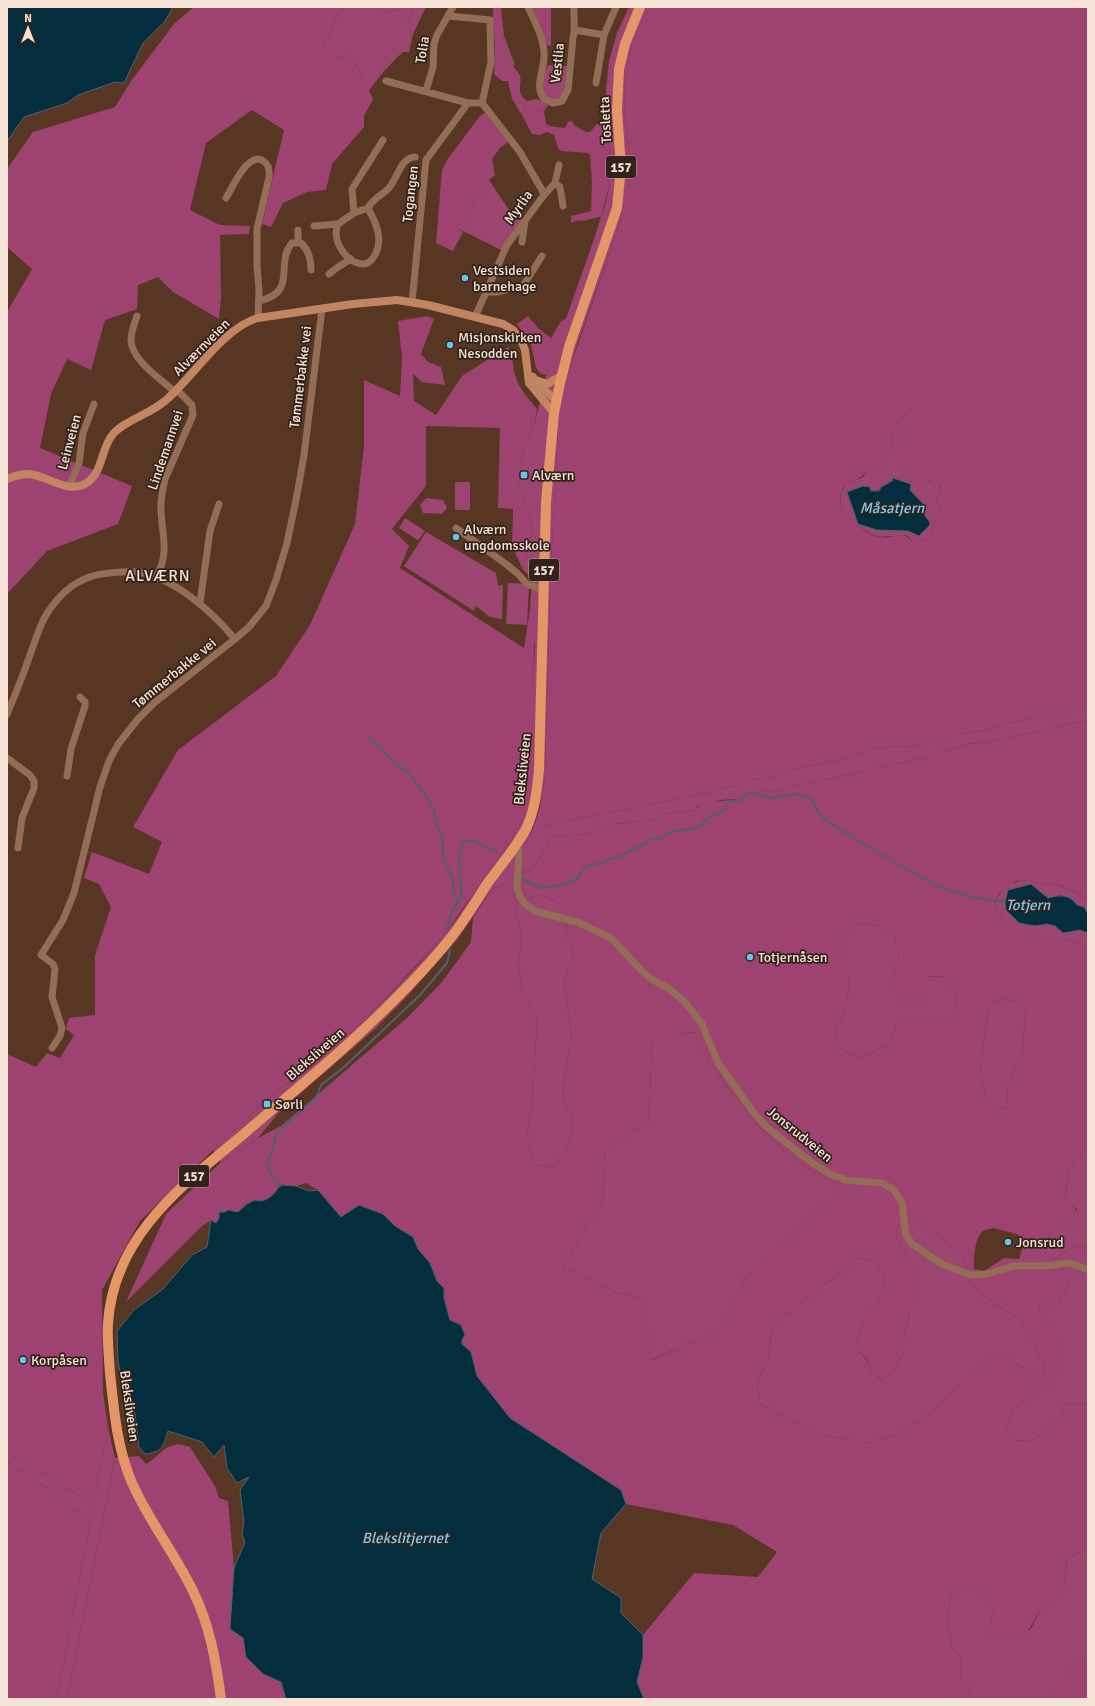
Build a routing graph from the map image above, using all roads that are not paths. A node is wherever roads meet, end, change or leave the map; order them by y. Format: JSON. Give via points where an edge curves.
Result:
{"nodes":[{"id":1,"x":453,"y":7,"type":"edge"},
{"id":2,"x":528,"y":7,"type":"edge"},
{"id":3,"x":574,"y":7,"type":"edge"},
{"id":4,"x":616,"y":7,"type":"edge"},
{"id":5,"x":640,"y":7,"type":"edge"},
{"id":6,"x":449,"y":16,"type":"junction"},
{"id":7,"x":575,"y":30,"type":"junction"},
{"id":8,"x":604,"y":35,"type":"junction"},
{"id":9,"x":386,"y":81,"type":"dead end"},
{"id":10,"x":596,"y":83,"type":"dead end"},
{"id":11,"x":426,"y":91,"type":"junction"},
{"id":12,"x":468,"y":103,"type":"junction"},
{"id":13,"x":482,"y":103,"type":"junction"},
{"id":14,"x":383,"y":140,"type":"dead end"},
{"id":15,"x":415,"y":157,"type":"dead end"},
{"id":16,"x":559,"y":165,"type":"dead end"},
{"id":17,"x":555,"y":183,"type":"junction"},
{"id":18,"x":544,"y":195,"type":"junction"},
{"id":19,"x":226,"y":198,"type":"dead end"},
{"id":20,"x":563,"y":206,"type":"dead end"},
{"id":21,"x":368,"y":208,"type":"junction"},
{"id":22,"x":354,"y":213,"type":"junction"},
{"id":23,"x":525,"y":220,"type":"junction"},
{"id":24,"x":338,"y":224,"type":"junction"},
{"id":25,"x":314,"y":226,"type":"dead end"},
{"id":26,"x":298,"y":230,"type":"dead end"},
{"id":27,"x":298,"y":242,"type":"junction"},
{"id":28,"x":522,"y":242,"type":"dead end"},
{"id":29,"x":542,"y":256,"type":"dead end"},
{"id":30,"x":351,"y":259,"type":"junction"},
{"id":31,"x":311,"y":270,"type":"dead end"},
{"id":32,"x":329,"y":274,"type":"dead end"},
{"id":33,"x":486,"y":292,"type":"junction"},
{"id":34,"x":259,"y":301,"type":"junction"},
{"id":35,"x":412,"y":302,"type":"junction"},
{"id":36,"x":322,"y":309,"type":"junction"},
{"id":37,"x":137,"y":316,"type":"dead end"},
{"id":38,"x":474,"y":317,"type":"junction"},
{"id":39,"x":258,"y":318,"type":"junction"},
{"id":40,"x":527,"y":365,"type":"junction"},
{"id":41,"x":561,"y":376,"type":"junction"},
{"id":42,"x":534,"y":379,"type":"junction"},
{"id":43,"x":176,"y":391,"type":"junction"},
{"id":44,"x":556,"y":400,"type":"junction"},
{"id":45,"x":94,"y":404,"type":"dead end"},
{"id":46,"x":554,"y":412,"type":"junction"},
{"id":47,"x":7,"y":479,"type":"edge"},
{"id":48,"x":69,"y":487,"type":"junction"},
{"id":49,"x":219,"y":504,"type":"dead end"},
{"id":50,"x":456,"y":528,"type":"dead end"},
{"id":51,"x":156,"y":577,"type":"junction"},
{"id":52,"x":543,"y":590,"type":"junction"},
{"id":53,"x":200,"y":603,"type":"junction"},
{"id":54,"x":235,"y":640,"type":"junction"},
{"id":55,"x":80,"y":698,"type":"dead end"},
{"id":56,"x":7,"y":714,"type":"edge"},
{"id":57,"x":7,"y":758,"type":"edge"},
{"id":58,"x":66,"y":776,"type":"dead end"},
{"id":59,"x":516,"y":846,"type":"junction"},
{"id":60,"x":18,"y":848,"type":"dead end"},
{"id":61,"x":52,"y":1048,"type":"dead end"},
{"id":62,"x":1088,"y":1270,"type":"edge"},
{"id":63,"x":221,"y":1699,"type":"edge"}],
"edges":[{"from":1,"to":6,"type":"street","name":"Tolia"},
{"from":2,"to":7,"type":"street","name":"Vestlia","via":[[543,47],[540,91],[549,102],[557,103],[566,95]]},
{"from":3,"to":7,"type":"street","name":"Vestlia"},
{"from":4,"to":8,"type":"street"},
{"from":5,"to":41,"type":"main road","name":"Tosletta","number":"157","via":[[618,69],[617,111],[621,167],[616,208]]},
{"from":6,"to":11,"type":"street","name":"Tolia","via":[[434,44],[433,67]]},
{"from":6,"to":13,"type":"street","via":[[490,20],[491,62]]},
{"from":7,"to":8,"type":"street","name":"Vestlia"},
{"from":8,"to":10,"type":"street"},
{"from":9,"to":11,"type":"street"},
{"from":11,"to":12,"type":"street"},
{"from":12,"to":13,"type":"street"},
{"from":12,"to":35,"type":"street","name":"Togangen","via":[[426,160]]},
{"from":13,"to":18,"type":"street","name":"Myrlia","via":[[520,152]]},
{"from":14,"to":22,"type":"street","via":[[352,189]]},
{"from":15,"to":21,"type":"street","via":[[409,157],[404,161],[393,183],[371,202]]},
{"from":16,"to":17,"type":"street"},
{"from":17,"to":18,"type":"street"},
{"from":17,"to":20,"type":"street","via":[[560,187]]},
{"from":18,"to":23,"type":"street","name":"Myrlia"},
{"from":19,"to":34,"type":"street","via":[[250,162],[259,159],[267,164],[270,168],[269,177],[256,233]]},
{"from":21,"to":22,"type":"street"},
{"from":21,"to":30,"type":"street","via":[[376,225],[376,253],[369,262],[363,264]]},
{"from":22,"to":24,"type":"street"},
{"from":23,"to":28,"type":"street"},
{"from":23,"to":33,"type":"street","name":"Myrlia","via":[[507,245]]},
{"from":24,"to":25,"type":"street"},
{"from":24,"to":30,"type":"street","via":[[338,243]]},
{"from":26,"to":27,"type":"street"},
{"from":27,"to":31,"type":"street","via":[[308,254]]},
{"from":27,"to":34,"type":"street","via":[[290,246],[280,290],[272,298]]},
{"from":29,"to":33,"type":"street","via":[[523,286]]},
{"from":30,"to":32,"type":"street"},
{"from":33,"to":38,"type":"street","name":"Myrlia"},
{"from":34,"to":39,"type":"street"},
{"from":35,"to":36,"type":"main road","name":"Alværnveien","via":[[383,300]]},
{"from":35,"to":38,"type":"main road","name":"Alværnveien"},
{"from":36,"to":39,"type":"main road","name":"Alværnveien"},
{"from":36,"to":54,"type":"street","name":"Tømmerbakke vei","via":[[304,455],[287,543],[266,606]]},
{"from":37,"to":43,"type":"street","name":"Lindemannvei","via":[[131,340],[134,350],[149,370]]},
{"from":38,"to":40,"type":"main road","name":"Alværnveien","via":[[503,324],[516,333],[523,344]]},
{"from":39,"to":43,"type":"main road","name":"Alværnveien","via":[[246,322],[231,333]]},
{"from":40,"to":42,"type":"main road","name":"Alværnveien"},
{"from":40,"to":46,"type":"main road","name":"Alværnveien","via":[[529,383]]},
{"from":41,"to":42,"type":"main road","via":[[547,384]]},
{"from":41,"to":44,"type":"main road","number":"157"},
{"from":42,"to":44,"type":"main road","name":"Alværnveien"},
{"from":43,"to":48,"type":"main road","name":"Alværnveien","via":[[154,409],[115,432],[106,445],[94,477],[83,485]]},
{"from":43,"to":51,"type":"street","name":"Lindemannvei","via":[[192,405],[193,415],[165,479],[161,509],[165,558]]},
{"from":44,"to":46,"type":"main road","name":"Bleksliveien","number":"157"},
{"from":45,"to":48,"type":"street","name":"Leinveien","via":[[83,433],[79,463]]},
{"from":46,"to":52,"type":"main road","name":"Bleksliveien","number":"157"},
{"from":47,"to":48,"type":"main road","via":[[20,474],[33,475]]},
{"from":49,"to":53,"type":"street","via":[[209,537]]},
{"from":50,"to":52,"type":"street","via":[[506,564],[527,584]]},
{"from":51,"to":53,"type":"street"},
{"from":51,"to":56,"type":"street","via":[[136,572],[98,574],[67,590],[52,605],[43,622]]},
{"from":52,"to":59,"type":"main road","name":"Bleksliveien","number":"157","via":[[538,781],[530,820]]},
{"from":53,"to":54,"type":"street"},
{"from":54,"to":61,"type":"street","name":"Tømmerbakke vei","via":[[144,712],[125,735],[110,761],[98,793],[74,893],[63,920],[41,955],[53,964],[55,969],[52,997],[62,1028]]},
{"from":55,"to":58,"type":"street","via":[[85,702],[85,706],[71,749]]},
{"from":57,"to":60,"type":"street","via":[[34,781],[34,788],[22,818]]},
{"from":59,"to":62,"type":"street","name":"Jonsrudveien","via":[[519,852],[517,886],[525,904],[535,911],[577,922],[611,938],[651,979],[684,1001],[702,1024],[718,1063],[754,1113],[769,1129],[830,1174],[845,1180],[882,1183],[894,1190],[902,1203],[906,1236],[912,1244],[942,1264],[971,1274],[987,1274],[1014,1266],[1067,1263]]},
{"from":59,"to":63,"type":"main road","name":"Bleksliveien","number":"157","via":[[454,933],[389,1004],[338,1053],[195,1176],[153,1216],[133,1244],[117,1281],[109,1312],[108,1332],[119,1442],[129,1476],[140,1500],[186,1577],[200,1607],[215,1656]]}]}
